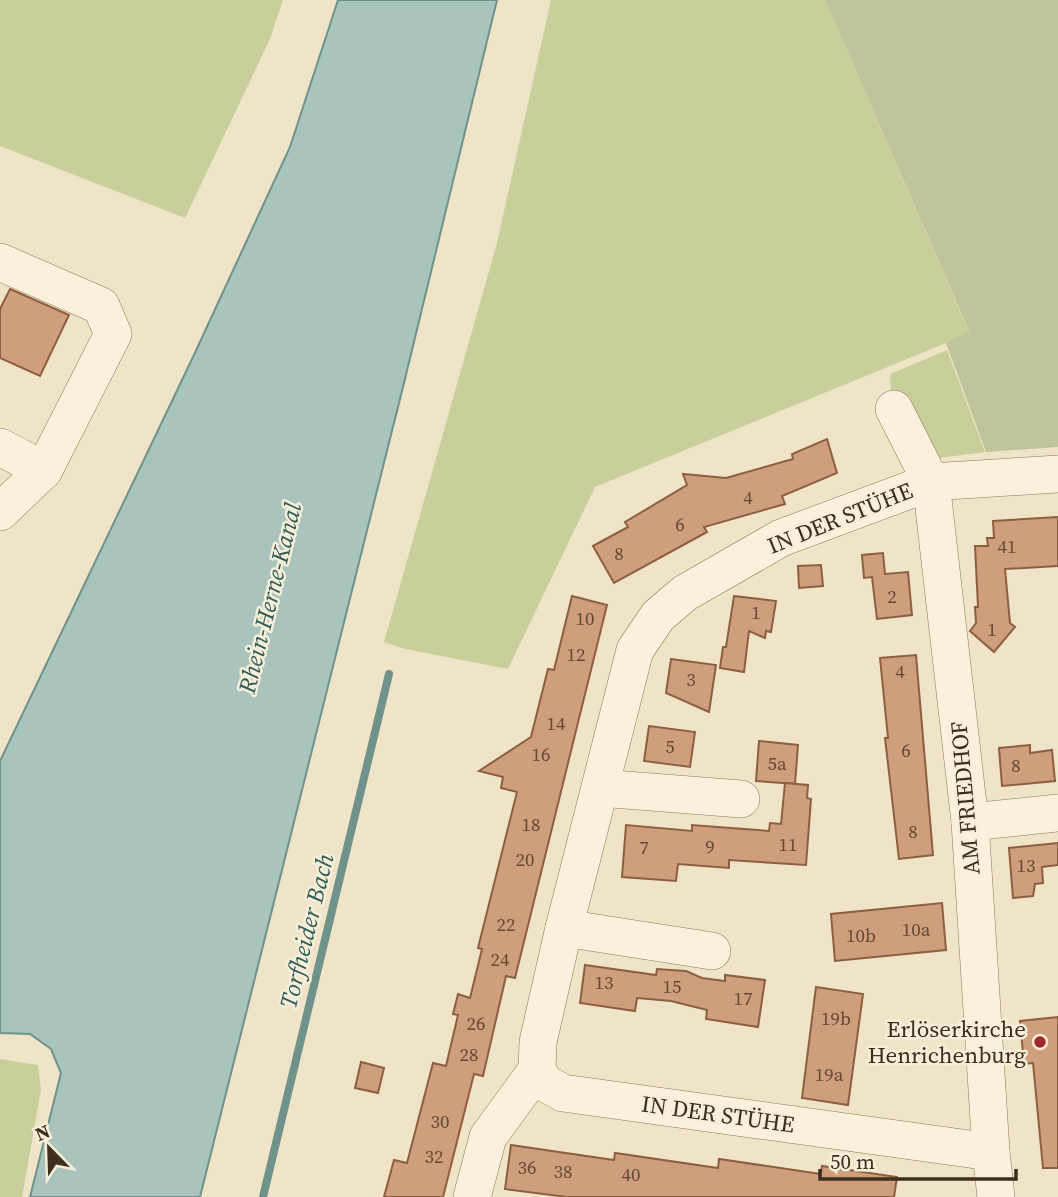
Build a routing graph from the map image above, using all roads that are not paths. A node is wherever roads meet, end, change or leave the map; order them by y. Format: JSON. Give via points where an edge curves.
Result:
{"nodes":[{"id":1,"x":0,"y":262,"type":"edge"},
{"id":2,"x":894,"y":410,"type":"dead end"},
{"id":3,"x":0,"y":447,"type":"edge"},
{"id":4,"x":44,"y":470,"type":"junction"},
{"id":5,"x":1058,"y":474,"type":"edge"},
{"id":6,"x":931,"y":482,"type":"junction"},
{"id":7,"x":0,"y":512,"type":"edge"},
{"id":8,"x":600,"y":789,"type":"junction"},
{"id":9,"x":741,"y":799,"type":"dead end"},
{"id":10,"x":1058,"y":813,"type":"edge"},
{"id":11,"x":970,"y":822,"type":"junction"},
{"id":12,"x":564,"y":928,"type":"junction"},
{"id":13,"x":712,"y":951,"type":"dead end"},
{"id":14,"x":537,"y":1070,"type":"junction"},
{"id":15,"x":991,"y":1152,"type":"junction"},
{"id":16,"x":472,"y":1197,"type":"edge"},
{"id":17,"x":996,"y":1197,"type":"edge"}],
"edges":[{"from":1,"to":4,"type":"street","via":[[102,306],[113,334]]},
{"from":2,"to":6,"type":"street","name":"AM FRIEDHOF"},
{"from":3,"to":4,"type":"street"},
{"from":4,"to":7,"type":"street"},
{"from":5,"to":6,"type":"street","name":"IN DER STÜHE"},
{"from":6,"to":8,"type":"street","name":"IN DER STÜHE","via":[[781,538],[685,593],[657,616],[635,650]]},
{"from":6,"to":11,"type":"street","name":"AM FRIEDHOF"},
{"from":8,"to":9,"type":"street"},
{"from":8,"to":12,"type":"street","name":"IN DER STÜHE"},
{"from":10,"to":11,"type":"street"},
{"from":11,"to":15,"type":"street","name":"AM FRIEDHOF"},
{"from":12,"to":13,"type":"street"},
{"from":12,"to":14,"type":"street","name":"IN DER STÜHE","via":[[538,1042]]},
{"from":14,"to":15,"type":"street","name":"IN DER STÜHE","via":[[545,1083],[563,1093]]},
{"from":14,"to":16,"type":"street","via":[[488,1137]]},
{"from":15,"to":17,"type":"street","name":"AM FRIEDHOF"}]}
